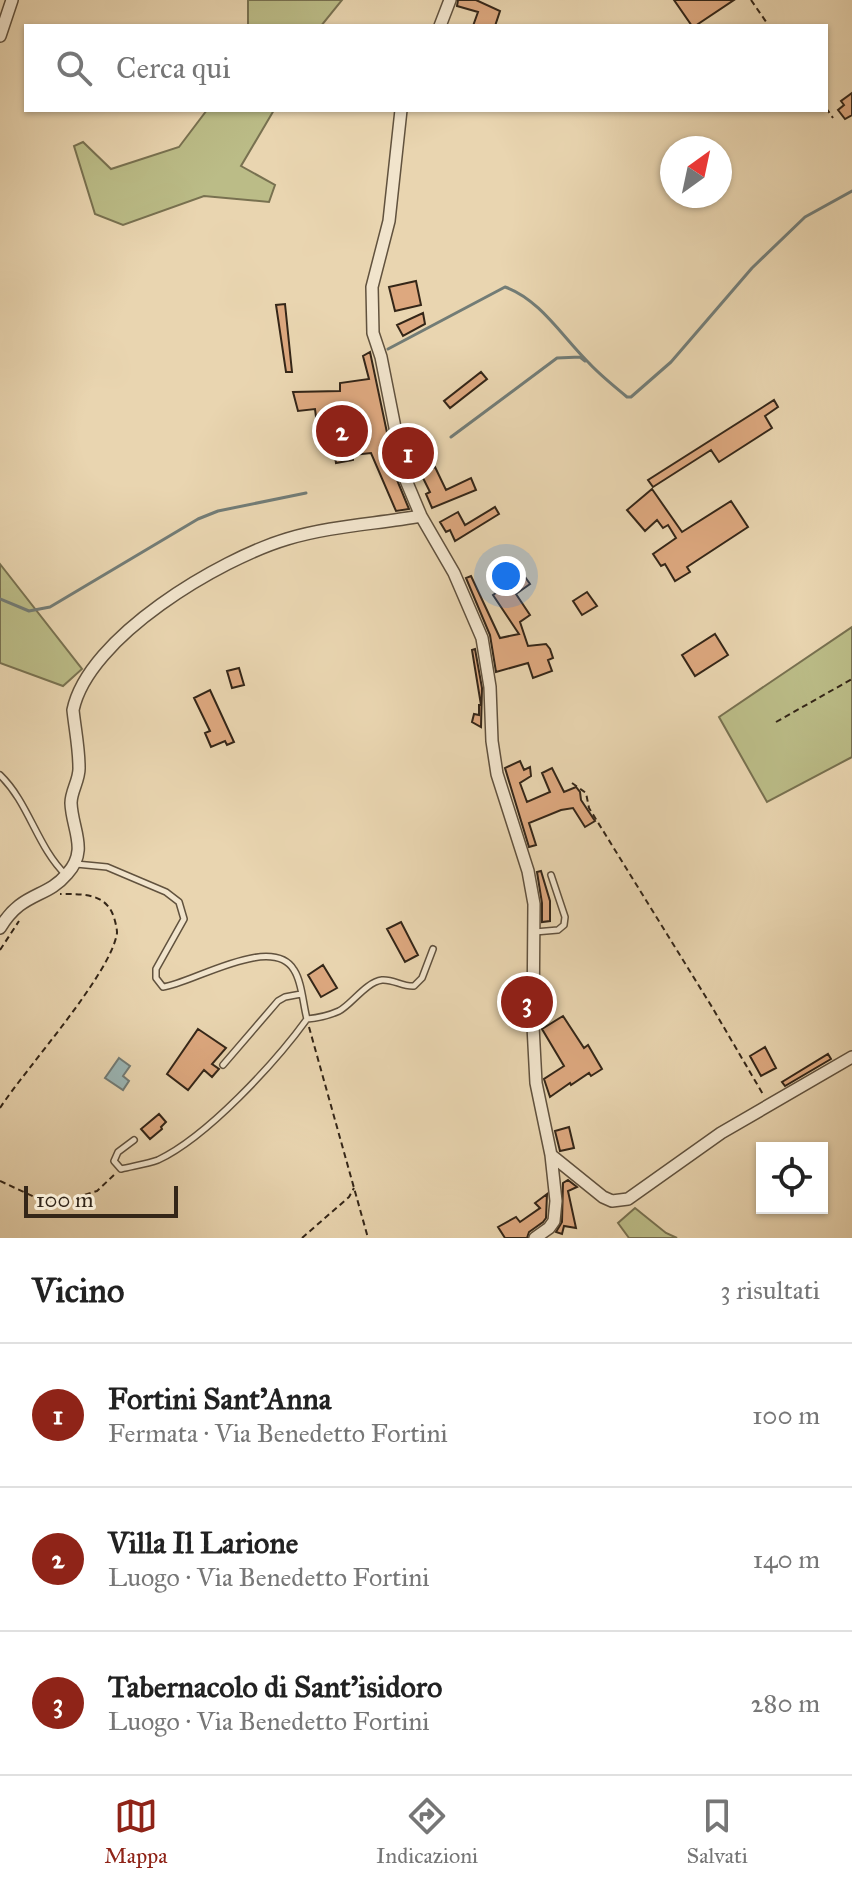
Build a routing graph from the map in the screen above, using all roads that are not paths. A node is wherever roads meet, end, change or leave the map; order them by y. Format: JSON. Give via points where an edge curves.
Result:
{"nodes":[{"id":1,"x":12,"y":0,"type":"edge"},
{"id":2,"x":450,"y":0,"type":"edge"},
{"id":3,"x":441,"y":24,"type":"edge"},
{"id":4,"x":0,"y":36,"type":"edge"},
{"id":5,"x":401,"y":112,"type":"edge"},
{"id":6,"x":421,"y":516,"type":"junction"},
{"id":7,"x":0,"y":775,"type":"edge"},
{"id":8,"x":75,"y":863,"type":"junction"},
{"id":9,"x":66,"y":875,"type":"junction"},
{"id":10,"x":551,"y":875,"type":"dead end"},
{"id":11,"x":0,"y":928,"type":"edge"},
{"id":12,"x":534,"y":932,"type":"junction"},
{"id":13,"x":433,"y":949,"type":"dead end"},
{"id":14,"x":301,"y":994,"type":"junction"},
{"id":15,"x":307,"y":1019,"type":"junction"},
{"id":16,"x":852,"y":1057,"type":"edge"},
{"id":17,"x":223,"y":1065,"type":"dead end"},
{"id":18,"x":134,"y":1140,"type":"dead end"},
{"id":19,"x":551,"y":1155,"type":"junction"},
{"id":20,"x":535,"y":1238,"type":"edge"}],
"edges":[{"from":1,"to":4,"type":"street"},
{"from":2,"to":3,"type":"street"},
{"from":5,"to":6,"type":"street","via":[[389,221],[372,287],[373,333],[405,478]]},
{"from":6,"to":8,"type":"street","via":[[266,546],[182,590],[113,643],[96,662],[73,710],[79,767],[71,800],[79,837]]},
{"from":6,"to":12,"type":"street","via":[[454,573],[482,638],[497,774],[528,871]]},
{"from":7,"to":9,"type":"lane","via":[[51,860]]},
{"from":8,"to":9,"type":"street"},
{"from":8,"to":14,"type":"lane","via":[[107,867],[179,902],[184,919],[156,969],[163,987],[248,958],[271,958],[294,968]]},
{"from":9,"to":11,"type":"street","via":[[16,906]]},
{"from":10,"to":12,"type":"lane","via":[[564,925]]},
{"from":12,"to":19,"type":"street","via":[[536,1083]]},
{"from":13,"to":15,"type":"lane","via":[[414,986],[376,982],[341,1010]]},
{"from":14,"to":15,"type":"lane"},
{"from":14,"to":17,"type":"lane","via":[[278,1001]]},
{"from":15,"to":18,"type":"lane","via":[[283,1053],[201,1132],[157,1160],[121,1169],[114,1161],[118,1152]]},
{"from":16,"to":19,"type":"street","via":[[721,1133],[628,1199],[603,1197]]},
{"from":19,"to":20,"type":"street","via":[[554,1221]]}]}
